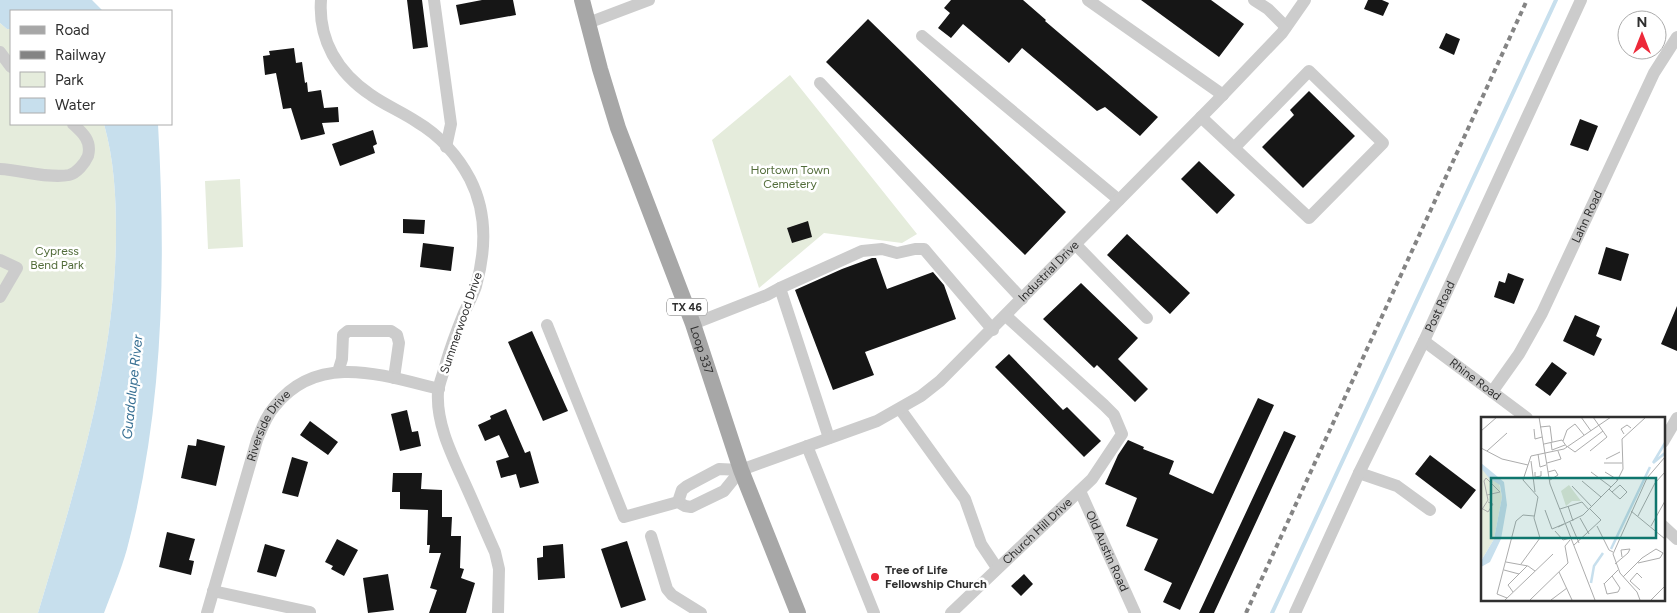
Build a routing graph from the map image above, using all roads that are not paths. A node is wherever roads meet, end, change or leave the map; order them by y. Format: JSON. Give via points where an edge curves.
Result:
{"nodes":[{"id":1,"x":321,"y":0,"type":"edge"},
{"id":2,"x":434,"y":0,"type":"edge"},
{"id":3,"x":582,"y":0,"type":"edge"},
{"id":4,"x":649,"y":0,"type":"edge"},
{"id":5,"x":1088,"y":0,"type":"edge"},
{"id":6,"x":1254,"y":0,"type":"edge"},
{"id":7,"x":1304,"y":0,"type":"edge"},
{"id":8,"x":1581,"y":0,"type":"edge"},
{"id":9,"x":1271,"y":5,"type":"edge"},
{"id":10,"x":588,"y":24,"type":"junction"},
{"id":11,"x":1286,"y":27,"type":"junction"},
{"id":12,"x":922,"y":36,"type":"dead end"},
{"id":13,"x":1677,"y":37,"type":"edge"},
{"id":14,"x":0,"y":52,"type":"edge"},
{"id":15,"x":10,"y":66,"type":"edge"},
{"id":16,"x":820,"y":83,"type":"dead end"},
{"id":17,"x":1223,"y":96,"type":"junction"},
{"id":18,"x":1201,"y":117,"type":"junction"},
{"id":19,"x":74,"y":125,"type":"edge"},
{"id":20,"x":446,"y":147,"type":"junction"},
{"id":21,"x":1234,"y":148,"type":"junction"},
{"id":22,"x":0,"y":168,"type":"edge"},
{"id":23,"x":1119,"y":200,"type":"junction"},
{"id":24,"x":1076,"y":245,"type":"junction"},
{"id":25,"x":0,"y":260,"type":"edge"},
{"id":26,"x":780,"y":288,"type":"junction"},
{"id":27,"x":0,"y":297,"type":"edge"},
{"id":28,"x":1022,"y":299,"type":"junction"},
{"id":29,"x":1006,"y":316,"type":"junction"},
{"id":30,"x":1147,"y":318,"type":"dead end"},
{"id":31,"x":693,"y":324,"type":"junction"},
{"id":32,"x":547,"y":325,"type":"dead end"},
{"id":33,"x":993,"y":330,"type":"junction"},
{"id":34,"x":1424,"y":340,"type":"junction"},
{"id":35,"x":338,"y":372,"type":"junction"},
{"id":36,"x":394,"y":378,"type":"junction"},
{"id":37,"x":439,"y":389,"type":"junction"},
{"id":38,"x":1492,"y":392,"type":"junction"},
{"id":39,"x":900,"y":409,"type":"junction"},
{"id":40,"x":1526,"y":417,"type":"edge"},
{"id":41,"x":1677,"y":418,"type":"edge"},
{"id":42,"x":829,"y":438,"type":"junction"},
{"id":43,"x":1664,"y":440,"type":"edge"},
{"id":44,"x":807,"y":446,"type":"junction"},
{"id":45,"x":741,"y":470,"type":"junction"},
{"id":46,"x":1359,"y":473,"type":"junction"},
{"id":47,"x":1080,"y":491,"type":"junction"},
{"id":48,"x":678,"y":502,"type":"junction"},
{"id":49,"x":1430,"y":510,"type":"dead end"},
{"id":50,"x":1664,"y":527,"type":"edge"},
{"id":51,"x":651,"y":536,"type":"dead end"},
{"id":52,"x":1677,"y":539,"type":"edge"},
{"id":53,"x":997,"y":568,"type":"junction"},
{"id":54,"x":213,"y":591,"type":"junction"},
{"id":55,"x":310,"y":612,"type":"edge"},
{"id":56,"x":207,"y":613,"type":"edge"},
{"id":57,"x":498,"y":613,"type":"edge"},
{"id":58,"x":701,"y":613,"type":"edge"},
{"id":59,"x":798,"y":613,"type":"edge"},
{"id":60,"x":874,"y":613,"type":"edge"},
{"id":61,"x":951,"y":613,"type":"edge"},
{"id":62,"x":1135,"y":613,"type":"edge"},
{"id":63,"x":1295,"y":613,"type":"edge"}],
"edges":[{"from":1,"to":20,"type":"street","name":"Summerwood Drive","via":[[321,24],[326,41],[342,71],[372,96],[435,135]]},
{"from":2,"to":20,"type":"street","via":[[451,124]]},
{"from":3,"to":10,"type":"main road","name":"Loop 337","number":"TX 46"},
{"from":4,"to":10,"type":"street"},
{"from":5,"to":17,"type":"street"},
{"from":6,"to":9,"type":"street"},
{"from":7,"to":11,"type":"street","name":"Industrial Drive"},
{"from":8,"to":34,"type":"street","name":"Post Road"},
{"from":9,"to":11,"type":"street"},
{"from":10,"to":31,"type":"main road","name":"Loop 337","number":"TX 46","via":[[618,128]]},
{"from":11,"to":17,"type":"street","name":"Industrial Drive"},
{"from":12,"to":23,"type":"street"},
{"from":13,"to":38,"type":"street","name":"Lahn Road","via":[[1654,73],[1542,313]]},
{"from":14,"to":15,"type":"street"},
{"from":16,"to":28,"type":"street"},
{"from":17,"to":18,"type":"street","name":"Industrial Drive"},
{"from":18,"to":21,"type":"street"},
{"from":18,"to":23,"type":"street","name":"Industrial Drive"},
{"from":19,"to":22,"type":"street","via":[[86,135],[89,145],[83,165],[71,175]]},
{"from":20,"to":37,"type":"street","name":"Summerwood Drive","via":[[460,160],[478,198],[484,239],[476,287],[452,344]]},
{"from":21,"to":21,"type":"street","via":[[1309,218],[1383,144],[1309,72]]},
{"from":23,"to":24,"type":"street","name":"Industrial Drive"},
{"from":24,"to":28,"type":"street","name":"Industrial Drive"},
{"from":24,"to":30,"type":"street"},
{"from":25,"to":27,"type":"street","via":[[17,268]]},
{"from":26,"to":31,"type":"street"},
{"from":26,"to":33,"type":"street","via":[[862,251],[882,249],[897,253],[924,249]]},
{"from":26,"to":42,"type":"street"},
{"from":28,"to":29,"type":"street","name":"Industrial Drive"},
{"from":29,"to":33,"type":"street","name":"Industrial Drive"},
{"from":29,"to":47,"type":"street","name":"Church Hill Drive","via":[[1114,415],[1122,434],[1092,479]]},
{"from":31,"to":45,"type":"main road","name":"Loop 337","number":"TX 46"},
{"from":32,"to":48,"type":"street","via":[[624,517]]},
{"from":33,"to":39,"type":"street","name":"Industrial Drive","via":[[940,382]]},
{"from":34,"to":38,"type":"street","name":"Rhine Road"},
{"from":34,"to":46,"type":"street","name":"Post Road"},
{"from":35,"to":36,"type":"street","name":"Riverside Drive","via":[[371,373]]},
{"from":35,"to":36,"type":"street","via":[[343,335],[348,331],[391,331],[397,335],[399,343]]},
{"from":35,"to":54,"type":"street","name":"Riverside Drive","via":[[302,382],[275,406],[265,420]]},
{"from":36,"to":37,"type":"street","name":"Riverside Drive"},
{"from":37,"to":57,"type":"street","name":"Summerwood Drive","via":[[442,427],[495,552],[499,568]]},
{"from":38,"to":40,"type":"street","name":"Rhine Road"},
{"from":39,"to":42,"type":"street","name":"Industrial Drive"},
{"from":39,"to":53,"type":"street","via":[[966,499],[981,544]]},
{"from":41,"to":43,"type":"street"},
{"from":42,"to":44,"type":"street","name":"Industrial Drive"},
{"from":44,"to":45,"type":"street","name":"Industrial Drive"},
{"from":44,"to":60,"type":"street"},
{"from":45,"to":48,"type":"street","via":[[719,469],[682,490]]},
{"from":45,"to":48,"type":"street","via":[[724,491],[691,507]]},
{"from":45,"to":59,"type":"main road","name":"Loop 337","number":"TX 46"},
{"from":46,"to":49,"type":"street","via":[[1397,486]]},
{"from":46,"to":63,"type":"street","name":"Post Road"},
{"from":47,"to":53,"type":"street","name":"Church Hill Drive"},
{"from":47,"to":62,"type":"street","name":"Old Austin Road"},
{"from":50,"to":52,"type":"street"},
{"from":51,"to":58,"type":"street","via":[[667,590]]},
{"from":53,"to":61,"type":"street","name":"Church Hill Drive"},
{"from":54,"to":55,"type":"street"},
{"from":54,"to":56,"type":"street","name":"Riverside Drive"}]}
